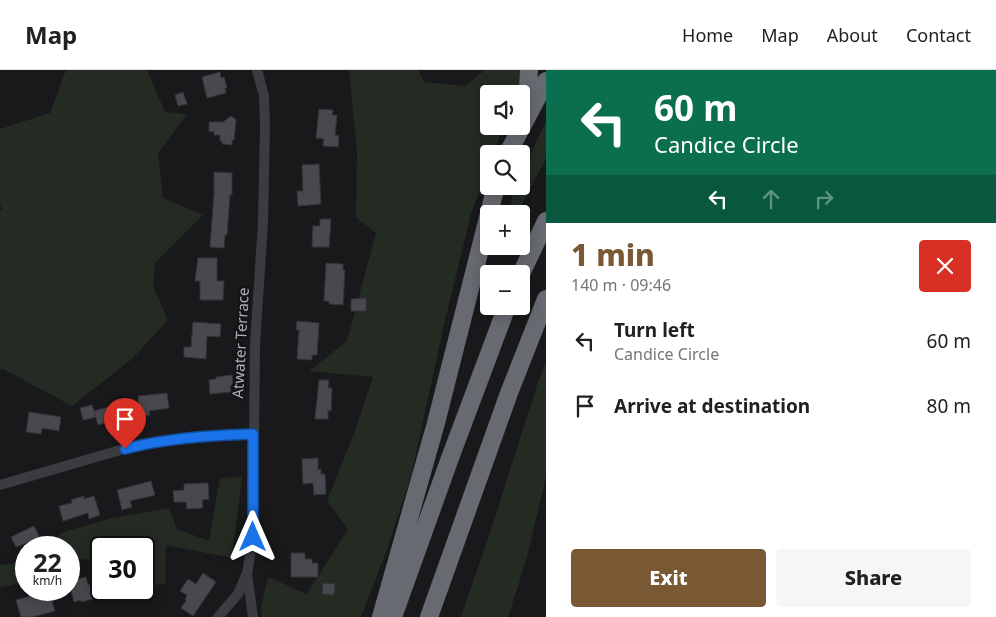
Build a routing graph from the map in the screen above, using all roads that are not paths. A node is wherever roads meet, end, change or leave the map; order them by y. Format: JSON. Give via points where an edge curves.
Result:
{"nodes":[{"id":1,"x":258,"y":70,"type":"edge"},
{"id":2,"x":529,"y":70,"type":"edge"},
{"id":3,"x":546,"y":81,"type":"edge"},
{"id":4,"x":528,"y":85,"type":"edge"},
{"id":5,"x":512,"y":145,"type":"edge"},
{"id":6,"x":494,"y":195,"type":"edge"},
{"id":7,"x":546,"y":221,"type":"edge"},
{"id":8,"x":525,"y":265,"type":"edge"},
{"id":9,"x":546,"y":299,"type":"edge"},
{"id":10,"x":504,"y":315,"type":"edge"},
{"id":11,"x":253,"y":434,"type":"junction"},
{"id":12,"x":0,"y":485,"type":"edge"},
{"id":13,"x":247,"y":574,"type":"junction"},
{"id":14,"x":218,"y":617,"type":"edge"},
{"id":15,"x":253,"y":617,"type":"edge"},
{"id":16,"x":381,"y":617,"type":"edge"},
{"id":17,"x":393,"y":617,"type":"edge"},
{"id":18,"x":429,"y":617,"type":"edge"}],
"edges":[{"from":1,"to":11,"type":"street","name":"Atwater Terrace","via":[[266,126]]},
{"from":2,"to":4,"type":"highway"},
{"from":3,"to":5,"type":"highway"},
{"from":6,"to":16,"type":"highway","via":[[436,424]]},
{"from":7,"to":8,"type":"highway"},
{"from":9,"to":18,"type":"highway"},
{"from":10,"to":17,"type":"highway"},
{"from":11,"to":12,"type":"street","via":[[223,434],[141,444]]},
{"from":11,"to":13,"type":"street","name":"Atwater Terrace","via":[[253,537]]},
{"from":13,"to":14,"type":"street","via":[[238,594]]},
{"from":13,"to":15,"type":"street","name":"Atwater Terrace"}]}
